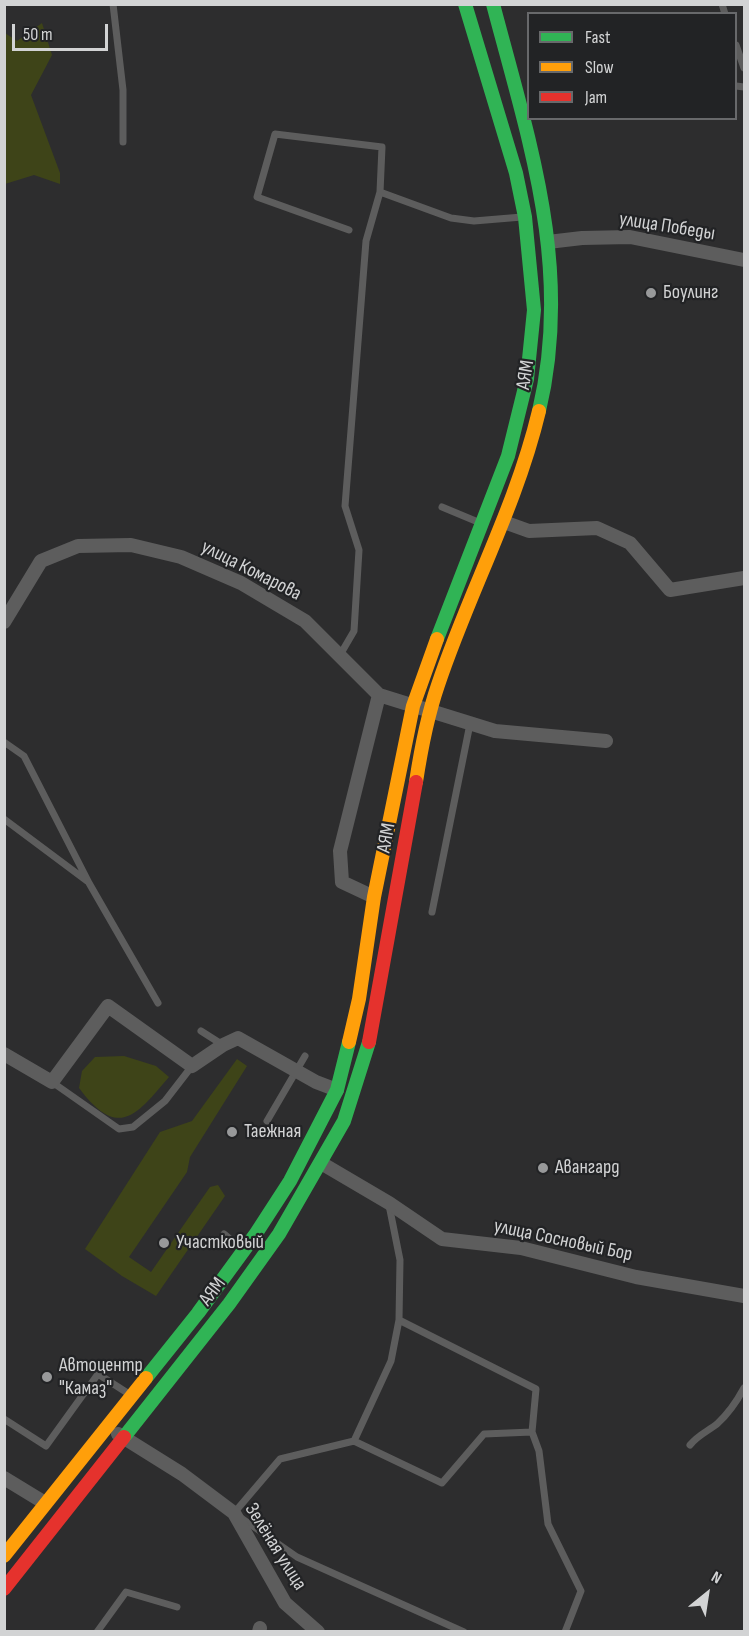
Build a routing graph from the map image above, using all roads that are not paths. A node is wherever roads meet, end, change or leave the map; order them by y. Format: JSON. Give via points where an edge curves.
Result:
{"nodes":[{"id":1,"x":113,"y":4,"type":"edge"},
{"id":2,"x":465,"y":4,"type":"edge"},
{"id":3,"x":493,"y":4,"type":"edge"},
{"id":4,"x":737,"y":50,"type":"edge"},
{"id":5,"x":744,"y":68,"type":"edge"},
{"id":6,"x":123,"y":141,"type":"dead end"},
{"id":7,"x":380,"y":192,"type":"junction"},
{"id":8,"x":525,"y":217,"type":"junction"},
{"id":9,"x":350,"y":230,"type":"dead end"},
{"id":10,"x":548,"y":242,"type":"junction"},
{"id":11,"x":744,"y":260,"type":"edge"},
{"id":12,"x":442,"y":507,"type":"dead end"},
{"id":13,"x":504,"y":522,"type":"junction"},
{"id":14,"x":483,"y":524,"type":"junction"},
{"id":15,"x":744,"y":578,"type":"edge"},
{"id":16,"x":4,"y":622,"type":"edge"},
{"id":17,"x":340,"y":655,"type":"junction"},
{"id":18,"x":379,"y":695,"type":"junction"},
{"id":19,"x":413,"y":706,"type":"junction"},
{"id":20,"x":429,"y":710,"type":"junction"},
{"id":21,"x":470,"y":724,"type":"junction"},
{"id":22,"x":606,"y":741,"type":"dead end"},
{"id":23,"x":4,"y":742,"type":"edge"},
{"id":24,"x":4,"y":819,"type":"edge"},
{"id":25,"x":89,"y":883,"type":"junction"},
{"id":26,"x":374,"y":897,"type":"junction"},
{"id":27,"x":432,"y":912,"type":"dead end"},
{"id":28,"x":158,"y":1004,"type":"dead end"},
{"id":29,"x":201,"y":1031,"type":"dead end"},
{"id":30,"x":223,"y":1045,"type":"junction"},
{"id":31,"x":4,"y":1054,"type":"edge"},
{"id":32,"x":305,"y":1056,"type":"dead end"},
{"id":33,"x":192,"y":1065,"type":"junction"},
{"id":34,"x":297,"y":1070,"type":"junction"},
{"id":35,"x":52,"y":1082,"type":"junction"},
{"id":36,"x":337,"y":1090,"type":"junction"},
{"id":37,"x":267,"y":1121,"type":"dead end"},
{"id":38,"x":321,"y":1163,"type":"junction"},
{"id":39,"x":389,"y":1203,"type":"junction"},
{"id":40,"x":224,"y":1234,"type":"dead end"},
{"id":41,"x":244,"y":1250,"type":"junction"},
{"id":42,"x":744,"y":1296,"type":"edge"},
{"id":43,"x":399,"y":1320,"type":"junction"},
{"id":44,"x":744,"y":1388,"type":"edge"},
{"id":45,"x":131,"y":1395,"type":"junction"},
{"id":46,"x":4,"y":1419,"type":"edge"},
{"id":47,"x":106,"y":1426,"type":"junction"},
{"id":48,"x":532,"y":1432,"type":"junction"},
{"id":49,"x":124,"y":1437,"type":"junction"},
{"id":50,"x":354,"y":1441,"type":"junction"},
{"id":51,"x":690,"y":1445,"type":"dead end"},
{"id":52,"x":4,"y":1478,"type":"edge"},
{"id":53,"x":45,"y":1503,"type":"junction"},
{"id":54,"x":234,"y":1513,"type":"junction"},
{"id":55,"x":4,"y":1556,"type":"edge"},
{"id":56,"x":4,"y":1589,"type":"edge"},
{"id":57,"x":177,"y":1606,"type":"dead end"},
{"id":58,"x":97,"y":1632,"type":"edge"},
{"id":59,"x":318,"y":1632,"type":"edge"},
{"id":60,"x":464,"y":1632,"type":"edge"},
{"id":61,"x":566,"y":1632,"type":"edge"}],
"edges":[{"from":1,"to":6,"type":"lane","via":[[123,90]]},
{"from":2,"to":8,"type":"highway","name":"АЯМ","via":[[516,172]]},
{"from":3,"to":10,"type":"highway","name":"АЯМ","via":[[535,170]]},
{"from":4,"to":5,"type":"lane"},
{"from":7,"to":8,"type":"lane","via":[[451,218],[474,221]]},
{"from":7,"to":9,"type":"lane","via":[[382,147],[275,134],[257,197]]},
{"from":7,"to":17,"type":"lane","via":[[366,241],[345,506],[359,550],[354,632]]},
{"from":8,"to":14,"type":"highway","name":"АЯМ","via":[[534,310],[527,379],[508,456]]},
{"from":10,"to":11,"type":"street","name":"улица Победы","via":[[630,237]]},
{"from":10,"to":13,"type":"highway","name":"АЯМ","via":[[552,335],[545,387],[529,452]]},
{"from":12,"to":14,"type":"lane"},
{"from":13,"to":15,"type":"street","via":[[529,531],[597,528],[630,543],[670,590]]},
{"from":13,"to":20,"type":"highway","name":"АЯМ"},
{"from":14,"to":19,"type":"highway","name":"АЯМ"},
{"from":16,"to":17,"type":"street","name":"улица Комарова","via":[[41,561],[78,546],[131,545],[181,557],[241,583],[305,621]]},
{"from":17,"to":18,"type":"street","name":"улица Комарова"},
{"from":18,"to":19,"type":"street"},
{"from":18,"to":26,"type":"street","via":[[340,851],[342,882]]},
{"from":19,"to":20,"type":"street"},
{"from":19,"to":26,"type":"highway","name":"АЯМ"},
{"from":20,"to":21,"type":"street"},
{"from":20,"to":38,"type":"highway","name":"АЯМ","via":[[369,1043],[344,1121]]},
{"from":21,"to":22,"type":"street"},
{"from":21,"to":27,"type":"lane"},
{"from":23,"to":25,"type":"lane","via":[[24,756]]},
{"from":24,"to":25,"type":"lane"},
{"from":25,"to":28,"type":"lane"},
{"from":26,"to":36,"type":"highway","name":"АЯМ","via":[[358,999]]},
{"from":29,"to":30,"type":"lane"},
{"from":30,"to":33,"type":"street"},
{"from":30,"to":34,"type":"street","via":[[238,1038]]},
{"from":31,"to":35,"type":"street"},
{"from":32,"to":34,"type":"lane"},
{"from":33,"to":35,"type":"lane","via":[[165,1101],[134,1127],[119,1130]]},
{"from":33,"to":35,"type":"street","via":[[108,1006]]},
{"from":34,"to":36,"type":"street"},
{"from":34,"to":37,"type":"lane"},
{"from":36,"to":41,"type":"highway","name":"АЯМ","via":[[290,1181]]},
{"from":38,"to":39,"type":"street","name":"улица Сосновый Бор"},
{"from":38,"to":49,"type":"highway","name":"АЯМ","via":[[273,1243]]},
{"from":39,"to":42,"type":"street","name":"улица Сосновый Бор","via":[[442,1239],[520,1248],[636,1277]]},
{"from":39,"to":43,"type":"lane","via":[[400,1260]]},
{"from":40,"to":41,"type":"lane"},
{"from":41,"to":45,"type":"highway","name":"АЯМ"},
{"from":43,"to":48,"type":"lane","via":[[536,1389]]},
{"from":43,"to":50,"type":"lane","via":[[392,1361]]},
{"from":44,"to":51,"type":"lane","via":[[727,1414]]},
{"from":45,"to":46,"type":"lane","via":[[99,1374],[46,1446]]},
{"from":45,"to":47,"type":"highway","name":"АЯМ"},
{"from":47,"to":49,"type":"street","name":"Зелёная улица"},
{"from":47,"to":53,"type":"highway","name":"АЯМ"},
{"from":48,"to":50,"type":"lane","via":[[484,1434],[442,1484]]},
{"from":48,"to":61,"type":"lane","via":[[539,1451],[548,1524],[581,1591]]},
{"from":49,"to":54,"type":"street","name":"Зелёная улица"},
{"from":49,"to":56,"type":"highway","name":"АЯМ"},
{"from":50,"to":54,"type":"lane","via":[[280,1459]]},
{"from":52,"to":53,"type":"street"},
{"from":53,"to":55,"type":"highway","name":"АЯМ"},
{"from":54,"to":59,"type":"street","name":"Зелёная улица","via":[[285,1603]]},
{"from":54,"to":60,"type":"lane","via":[[297,1557]]},
{"from":57,"to":58,"type":"lane","via":[[126,1592]]}]}
